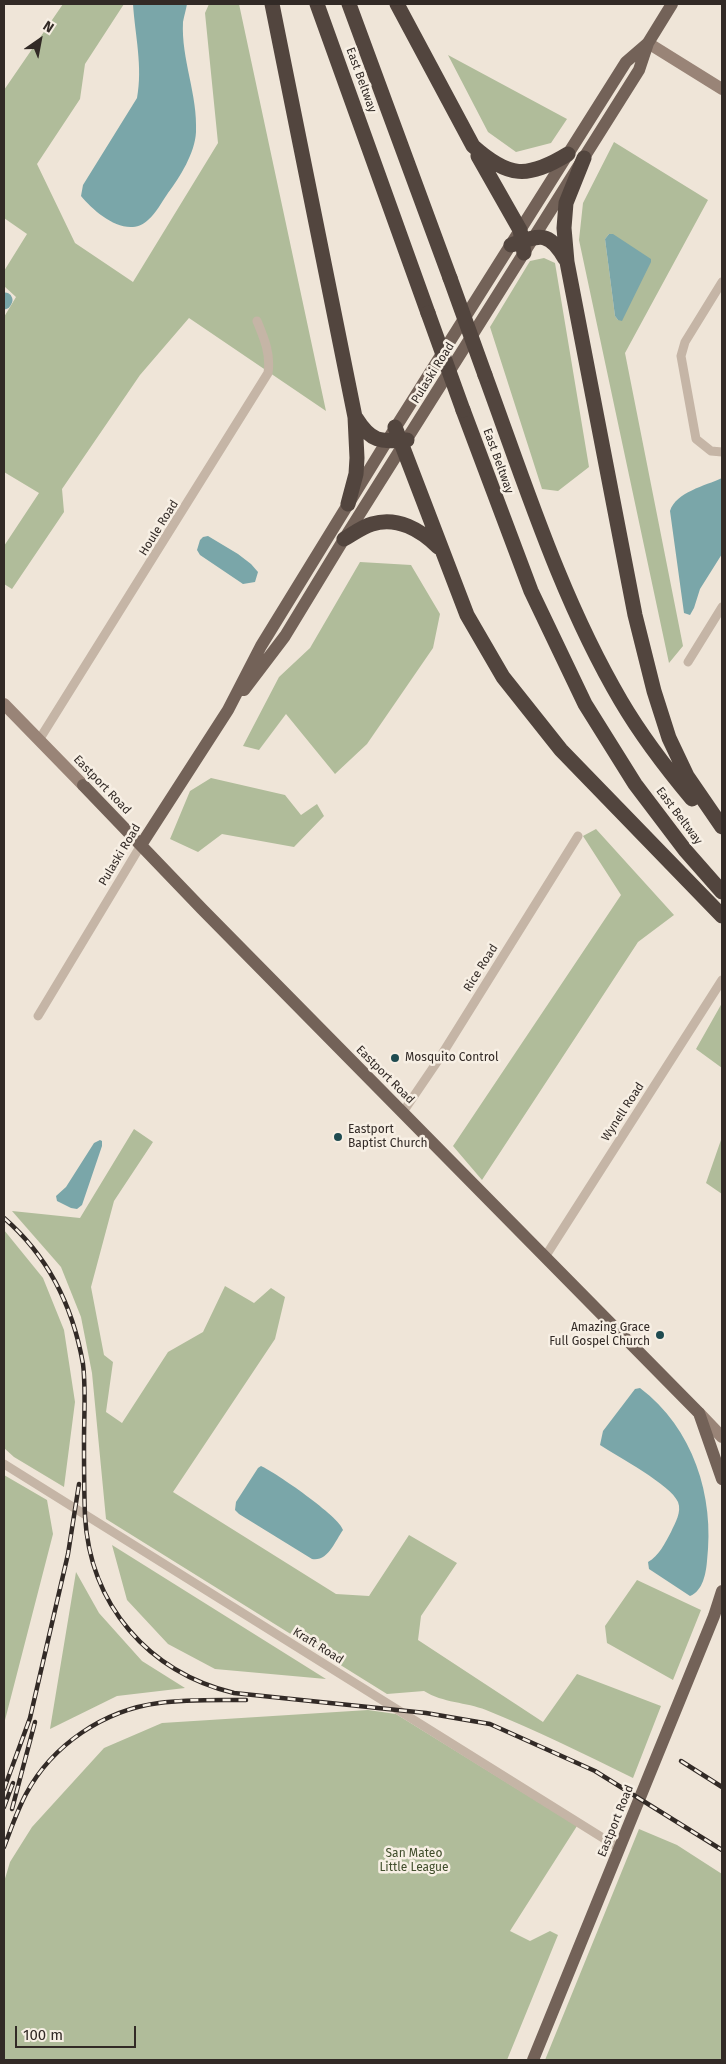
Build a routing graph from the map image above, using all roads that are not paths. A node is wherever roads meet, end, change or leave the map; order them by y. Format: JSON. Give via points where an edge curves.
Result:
{"nodes":[{"id":1,"x":272,"y":4,"type":"edge"},
{"id":2,"x":317,"y":4,"type":"edge"},
{"id":3,"x":349,"y":4,"type":"edge"},
{"id":4,"x":397,"y":4,"type":"edge"},
{"id":5,"x":672,"y":4,"type":"edge"},
{"id":6,"x":648,"y":42,"type":"junction"},
{"id":7,"x":722,"y":89,"type":"edge"},
{"id":8,"x":473,"y":146,"type":"junction"},
{"id":9,"x":568,"y":154,"type":"junction"},
{"id":10,"x":584,"y":158,"type":"junction"},
{"id":11,"x":522,"y":241,"type":"junction"},
{"id":12,"x":567,"y":262,"type":"junction"},
{"id":13,"x":722,"y":282,"type":"edge"},
{"id":14,"x":256,"y":321,"type":"dead end"},
{"id":15,"x":355,"y":417,"type":"junction"},
{"id":16,"x":398,"y":439,"type":"junction"},
{"id":17,"x":722,"y":452,"type":"edge"},
{"id":18,"x":348,"y":504,"type":"junction"},
{"id":19,"x":344,"y":539,"type":"junction"},
{"id":20,"x":442,"y":551,"type":"junction"},
{"id":21,"x":722,"y":607,"type":"edge"},
{"id":22,"x":688,"y":662,"type":"dead end"},
{"id":23,"x":4,"y":704,"type":"edge"},
{"id":24,"x":228,"y":710,"type":"junction"},
{"id":25,"x":39,"y":740,"type":"junction"},
{"id":26,"x":83,"y":785,"type":"joint"},
{"id":27,"x":722,"y":827,"type":"edge"},
{"id":28,"x":722,"y":835,"type":"edge"},
{"id":29,"x":578,"y":836,"type":"dead end"},
{"id":30,"x":141,"y":846,"type":"junction"},
{"id":31,"x":722,"y":892,"type":"edge"},
{"id":32,"x":722,"y":916,"type":"edge"},
{"id":33,"x":722,"y":980,"type":"edge"},
{"id":34,"x":38,"y":1016,"type":"dead end"},
{"id":35,"x":402,"y":1112,"type":"junction"},
{"id":36,"x":546,"y":1257,"type":"junction"},
{"id":37,"x":699,"y":1413,"type":"junction"},
{"id":38,"x":722,"y":1437,"type":"edge"},
{"id":39,"x":4,"y":1464,"type":"edge"},
{"id":40,"x":721,"y":1471,"type":"edge"},
{"id":41,"x":722,"y":1591,"type":"edge"},
{"id":42,"x":619,"y":1848,"type":"junction"},
{"id":43,"x":533,"y":2060,"type":"edge"}],
"edges":[{"from":1,"to":15,"type":"highway"},
{"from":2,"to":31,"type":"highway","name":"East Beltway","bridge":true,"via":[[528,584],[585,704],[635,784]]},
{"from":3,"to":28,"type":"highway","name":"East Beltway","bridge":true,"via":[[561,579],[580,622],[616,692],[670,772]]},
{"from":4,"to":8,"type":"highway"},
{"from":5,"to":6,"type":"main road","name":"Pulaski Road"},
{"from":6,"to":7,"type":"street"},
{"from":6,"to":9,"type":"main road","name":"Pulaski Road","via":[[626,62]]},
{"from":6,"to":10,"type":"main road","name":"Pulaski Road","via":[[639,70]]},
{"from":8,"to":9,"type":"highway","via":[[497,166],[520,172],[540,170]]},
{"from":8,"to":11,"type":"highway"},
{"from":9,"to":11,"type":"main road","name":"Pulaski Road"},
{"from":10,"to":11,"type":"main road","name":"Pulaski Road"},
{"from":10,"to":12,"type":"highway","via":[[566,203]]},
{"from":11,"to":12,"type":"highway","via":[[546,237],[557,245]]},
{"from":11,"to":16,"type":"main road","name":"Pulaski Road"},
{"from":12,"to":27,"type":"highway","via":[[635,615],[654,691],[668,738],[687,776]]},
{"from":13,"to":17,"type":"street","via":[[685,342],[681,356],[696,439],[711,451]]},
{"from":14,"to":25,"type":"street","name":"Houle Road","via":[[268,349],[268,373]]},
{"from":15,"to":16,"type":"highway","via":[[365,432],[373,437]]},
{"from":15,"to":18,"type":"highway","via":[[356,474]]},
{"from":16,"to":18,"type":"main road","name":"Pulaski Road"},
{"from":16,"to":19,"type":"main road","name":"Pulaski Road"},
{"from":16,"to":20,"type":"highway"},
{"from":18,"to":24,"type":"main road","name":"Pulaski Road","via":[[261,646]]},
{"from":19,"to":20,"type":"highway","via":[[370,524],[386,521],[404,524],[425,534]]},
{"from":19,"to":24,"type":"main road","name":"Pulaski Road","via":[[286,636]]},
{"from":20,"to":32,"type":"highway","via":[[467,615],[503,676],[561,750]]},
{"from":21,"to":22,"type":"street"},
{"from":23,"to":25,"type":"street","name":"Eastport Road"},
{"from":24,"to":30,"type":"main road","name":"Pulaski Road"},
{"from":25,"to":26,"type":"street","name":"Eastport Road"},
{"from":26,"to":30,"type":"main road","name":"Eastport Road"},
{"from":29,"to":35,"type":"street","name":"Rice Road","via":[[439,1059]]},
{"from":30,"to":34,"type":"street","name":"Pulaski Road"},
{"from":30,"to":35,"type":"main road","name":"Eastport Road"},
{"from":33,"to":36,"type":"street","name":"Wynell Road"},
{"from":35,"to":36,"type":"main road","name":"Eastport Road"},
{"from":36,"to":37,"type":"main road","name":"Eastport Road"},
{"from":37,"to":38,"type":"street"},
{"from":37,"to":40,"type":"main road","name":"Eastport Road"},
{"from":39,"to":42,"type":"street","name":"Kraft Road"},
{"from":41,"to":42,"type":"main road","name":"Eastport Road"},
{"from":42,"to":43,"type":"main road","name":"Eastport Road"}]}
